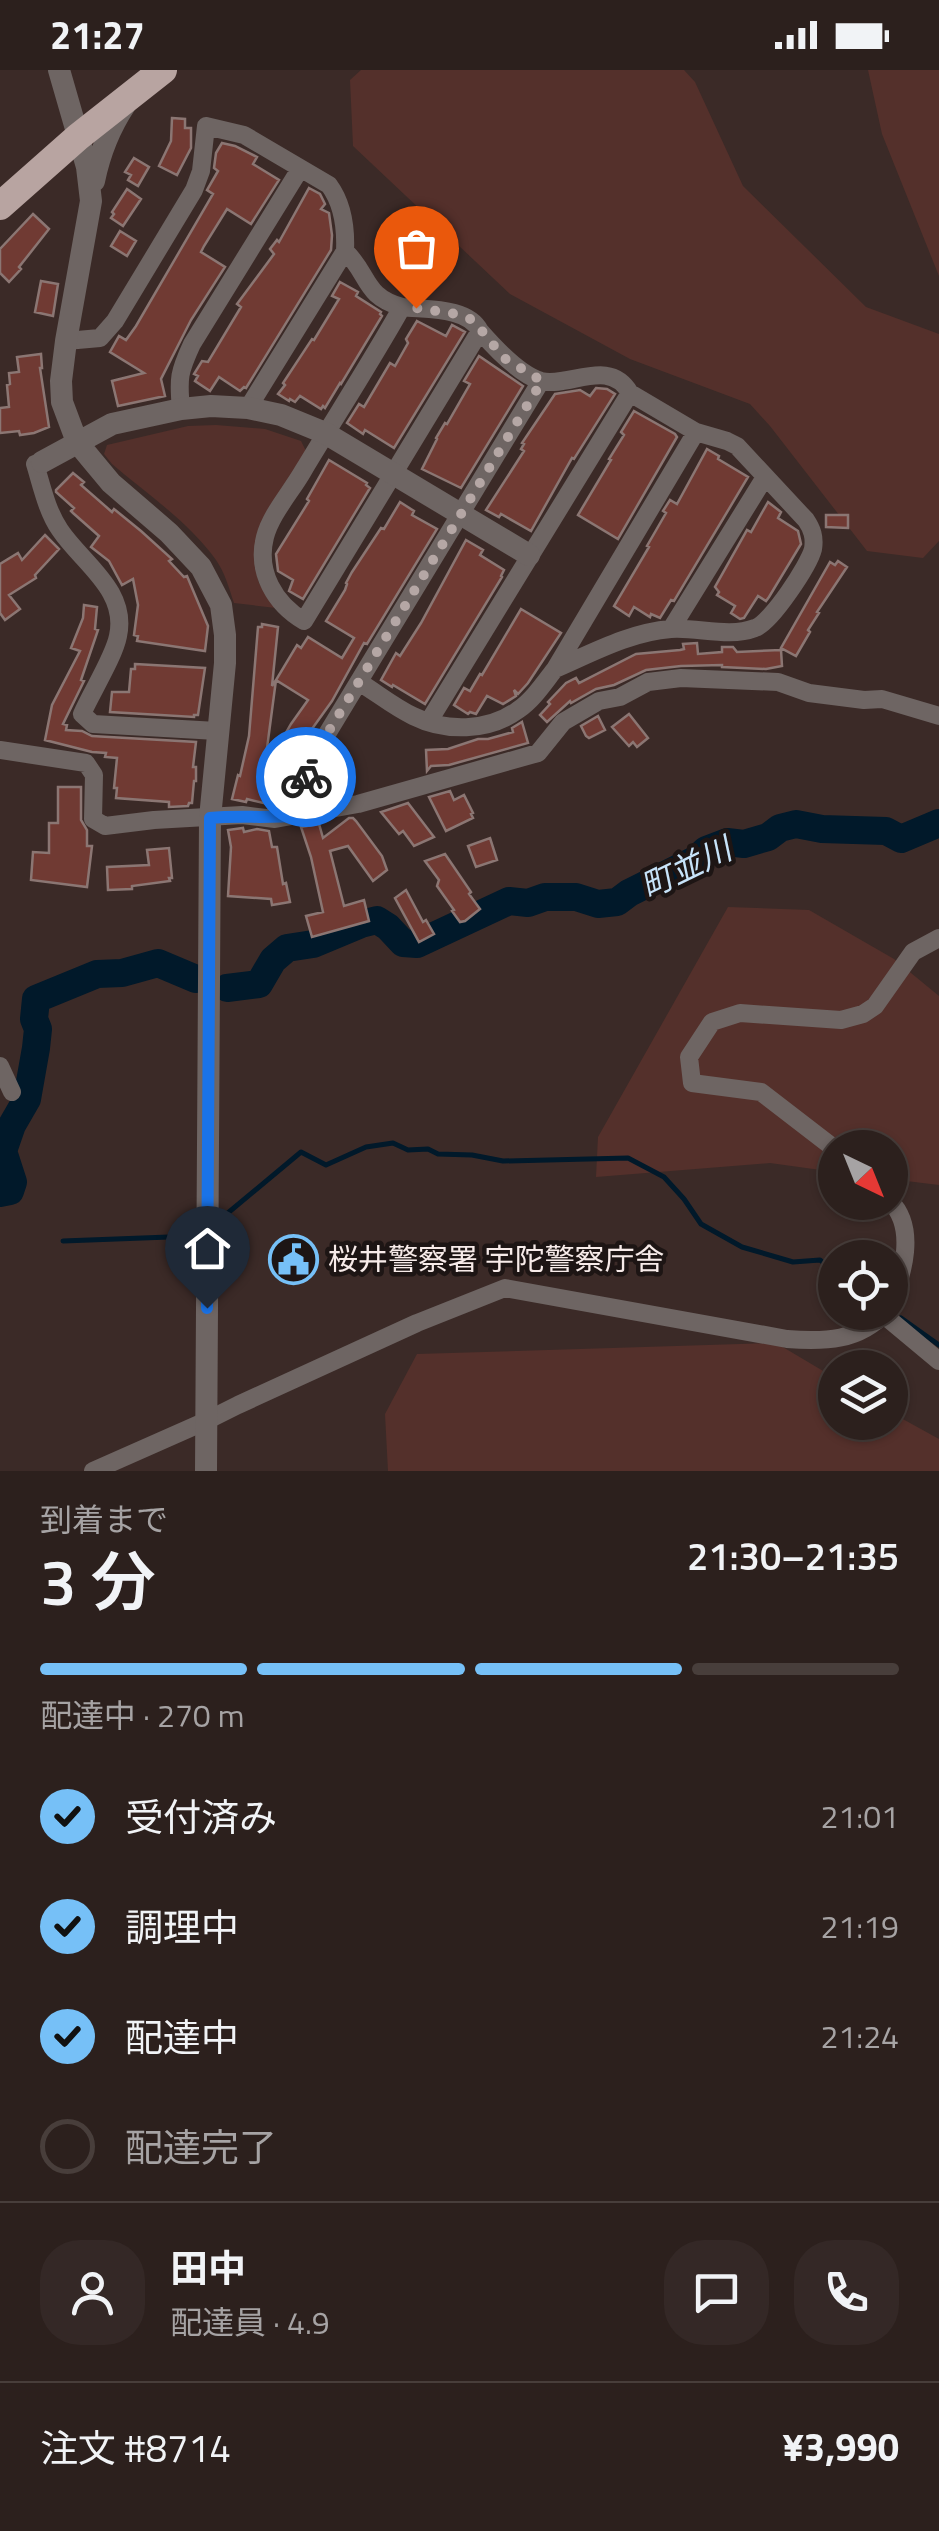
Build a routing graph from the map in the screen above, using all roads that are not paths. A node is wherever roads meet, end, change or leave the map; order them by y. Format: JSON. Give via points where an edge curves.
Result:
{"nodes":[{"id":1,"x":58,"y":70,"type":"edge"},
{"id":2,"x":163,"y":70,"type":"edge"},
{"id":3,"x":132,"y":93,"type":"junction"},
{"id":4,"x":78,"y":137,"type":"junction"},
{"id":5,"x":300,"y":169,"type":"junction"},
{"id":6,"x":91,"y":197,"type":"junction"},
{"id":7,"x":0,"y":206,"type":"edge"},
{"id":8,"x":344,"y":252,"type":"junction"},
{"id":9,"x":402,"y":307,"type":"junction"},
{"id":10,"x":480,"y":331,"type":"junction"},
{"id":11,"x":66,"y":342,"type":"junction"},
{"id":12,"x":542,"y":381,"type":"junction"},
{"id":13,"x":630,"y":394,"type":"junction"},
{"id":14,"x":181,"y":408,"type":"junction"},
{"id":15,"x":248,"y":408,"type":"junction"},
{"id":16,"x":696,"y":432,"type":"junction"},
{"id":17,"x":325,"y":433,"type":"junction"},
{"id":18,"x":77,"y":442,"type":"junction"},
{"id":19,"x":42,"y":462,"type":"joint"},
{"id":20,"x":393,"y":473,"type":"junction"},
{"id":21,"x":764,"y":477,"type":"junction"},
{"id":22,"x":462,"y":514,"type":"junction"},
{"id":23,"x":529,"y":556,"type":"junction"},
{"id":24,"x":671,"y":629,"type":"junction"},
{"id":25,"x":555,"y":669,"type":"junction"},
{"id":26,"x":359,"y":682,"type":"junction"},
{"id":27,"x":939,"y":716,"type":"edge"},
{"id":28,"x":429,"y":721,"type":"junction"},
{"id":29,"x":217,"y":731,"type":"junction"},
{"id":30,"x":0,"y":750,"type":"edge"},
{"id":31,"x":300,"y":815,"type":"junction"},
{"id":32,"x":210,"y":818,"type":"junction"},
{"id":33,"x":939,"y":938,"type":"edge"},
{"id":34,"x":0,"y":1066,"type":"edge"},
{"id":35,"x":12,"y":1092,"type":"dead end"},
{"id":36,"x":818,"y":1136,"type":"edge"},
{"id":37,"x":862,"y":1330,"type":"edge"},
{"id":38,"x":907,"y":1330,"type":"edge"},
{"id":39,"x":939,"y":1361,"type":"edge"},
{"id":40,"x":206,"y":1422,"type":"junction"},
{"id":41,"x":92,"y":1471,"type":"edge"},
{"id":42,"x":206,"y":1471,"type":"edge"}],
"edges":[{"from":1,"to":4,"type":"street"},
{"from":2,"to":3,"type":"highway"},
{"from":3,"to":4,"type":"highway"},
{"from":3,"to":6,"type":"street","via":[[109,128]]},
{"from":4,"to":6,"type":"street"},
{"from":4,"to":7,"type":"highway"},
{"from":5,"to":8,"type":"street","via":[[336,195],[346,230]]},
{"from":5,"to":11,"type":"street","via":[[244,136],[206,126],[194,190],[115,321],[100,338]]},
{"from":5,"to":14,"type":"street","via":[[192,344],[180,370]]},
{"from":6,"to":11,"type":"street"},
{"from":8,"to":9,"type":"street","via":[[383,302]]},
{"from":8,"to":15,"type":"street"},
{"from":9,"to":10,"type":"street","via":[[456,314]]},
{"from":9,"to":17,"type":"street"},
{"from":10,"to":12,"type":"street","via":[[504,358]]},
{"from":10,"to":20,"type":"street"},
{"from":11,"to":18,"type":"street","via":[[62,402]]},
{"from":12,"to":13,"type":"street","via":[[598,374]]},
{"from":12,"to":22,"type":"street"},
{"from":13,"to":16,"type":"street"},
{"from":13,"to":23,"type":"street"},
{"from":14,"to":15,"type":"street"},
{"from":14,"to":18,"type":"street","via":[[112,424]]},
{"from":15,"to":17,"type":"street"},
{"from":16,"to":21,"type":"street","via":[[737,446]]},
{"from":16,"to":25,"type":"street"},
{"from":17,"to":20,"type":"street"},
{"from":17,"to":20,"type":"street","via":[[265,538],[267,581],[304,621]]},
{"from":18,"to":19,"type":"street"},
{"from":18,"to":29,"type":"street","via":[[201,566],[214,589],[226,663]]},
{"from":19,"to":29,"type":"street","via":[[36,464],[59,529],[106,581],[118,613],[118,636],[82,714],[93,724]]},
{"from":20,"to":22,"type":"street"},
{"from":21,"to":24,"type":"street"},
{"from":21,"to":24,"type":"street","via":[[812,530],[812,551],[772,618],[729,632]]},
{"from":22,"to":23,"type":"street"},
{"from":22,"to":26,"type":"street"},
{"from":23,"to":28,"type":"street"},
{"from":24,"to":25,"type":"street","via":[[628,637]]},
{"from":25,"to":28,"type":"street","via":[[533,698],[500,720],[475,727]]},
{"from":26,"to":28,"type":"street"},
{"from":26,"to":31,"type":"street","via":[[313,757]]},
{"from":27,"to":31,"type":"street","via":[[778,682],[648,682],[563,722],[538,753]]},
{"from":29,"to":32,"type":"street"},
{"from":30,"to":32,"type":"street","via":[[86,763],[94,775],[92,819],[105,826]]},
{"from":31,"to":32,"type":"street"},
{"from":32,"to":40,"type":"street"},
{"from":33,"to":36,"type":"street","via":[[912,952],[864,1014],[841,1020],[740,1013],[712,1022],[689,1058],[692,1083],[762,1092]]},
{"from":34,"to":35,"type":"street"},
{"from":37,"to":40,"type":"street","via":[[804,1340],[505,1288]]},
{"from":38,"to":39,"type":"street"},
{"from":40,"to":41,"type":"street"},
{"from":40,"to":42,"type":"street"}]}
